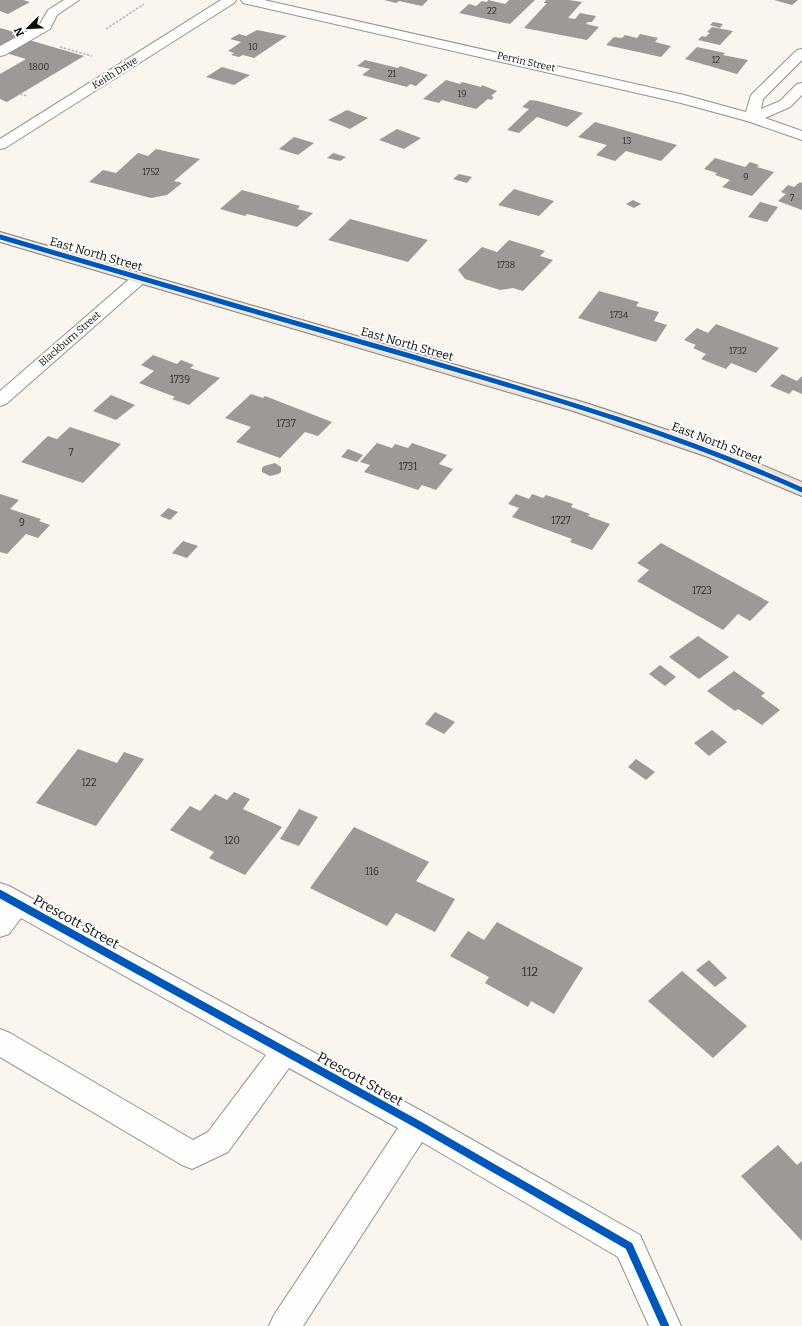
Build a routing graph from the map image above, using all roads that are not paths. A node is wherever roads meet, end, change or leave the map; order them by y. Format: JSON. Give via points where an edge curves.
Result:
{"nodes":[{"id":1,"x":73,"y":0,"type":"edge"},
{"id":2,"x":230,"y":0,"type":"edge"},
{"id":3,"x":247,"y":0,"type":"edge"},
{"id":4,"x":0,"y":52,"type":"edge"},
{"id":5,"x":802,"y":53,"type":"edge"},
{"id":6,"x":802,"y":87,"type":"edge"},
{"id":7,"x":752,"y":118,"type":"junction"},
{"id":8,"x":802,"y":136,"type":"edge"},
{"id":9,"x":0,"y":145,"type":"edge"},
{"id":10,"x":0,"y":237,"type":"edge"},
{"id":11,"x":140,"y":278,"type":"junction"},
{"id":12,"x":0,"y":400,"type":"edge"},
{"id":13,"x":802,"y":490,"type":"edge"},
{"id":14,"x":9,"y":899,"type":"edge"},
{"id":15,"x":0,"y":926,"type":"edge"},
{"id":16,"x":0,"y":1042,"type":"edge"},
{"id":17,"x":285,"y":1051,"type":"junction"},
{"id":18,"x":417,"y":1124,"type":"junction"},
{"id":19,"x":285,"y":1326,"type":"edge"},
{"id":20,"x":666,"y":1326,"type":"edge"}],
"edges":[{"from":1,"to":4,"type":"street","via":[[52,13],[45,26]]},
{"from":2,"to":9,"type":"street","name":"Keith Drive"},
{"from":3,"to":7,"type":"street","name":"Perrin Street","via":[[684,99]]},
{"from":5,"to":7,"type":"street","via":[[756,98]]},
{"from":6,"to":7,"type":"street","via":[[785,104]]},
{"from":7,"to":8,"type":"street","name":"Perrin Street"},
{"from":10,"to":11,"type":"main road","name":"East North Street"},
{"from":11,"to":12,"type":"street","name":"Blackburn Street"},
{"from":11,"to":13,"type":"main road","name":"East North Street","via":[[591,410],[720,454]]},
{"from":14,"to":15,"type":"street"},
{"from":14,"to":17,"type":"street","name":"Prescott Street"},
{"from":16,"to":17,"type":"street","via":[[192,1155],[218,1142]]},
{"from":17,"to":18,"type":"street","name":"Prescott Street"},
{"from":18,"to":19,"type":"street"},
{"from":18,"to":20,"type":"street","name":"Prescott Street","via":[[629,1246]]}]}
